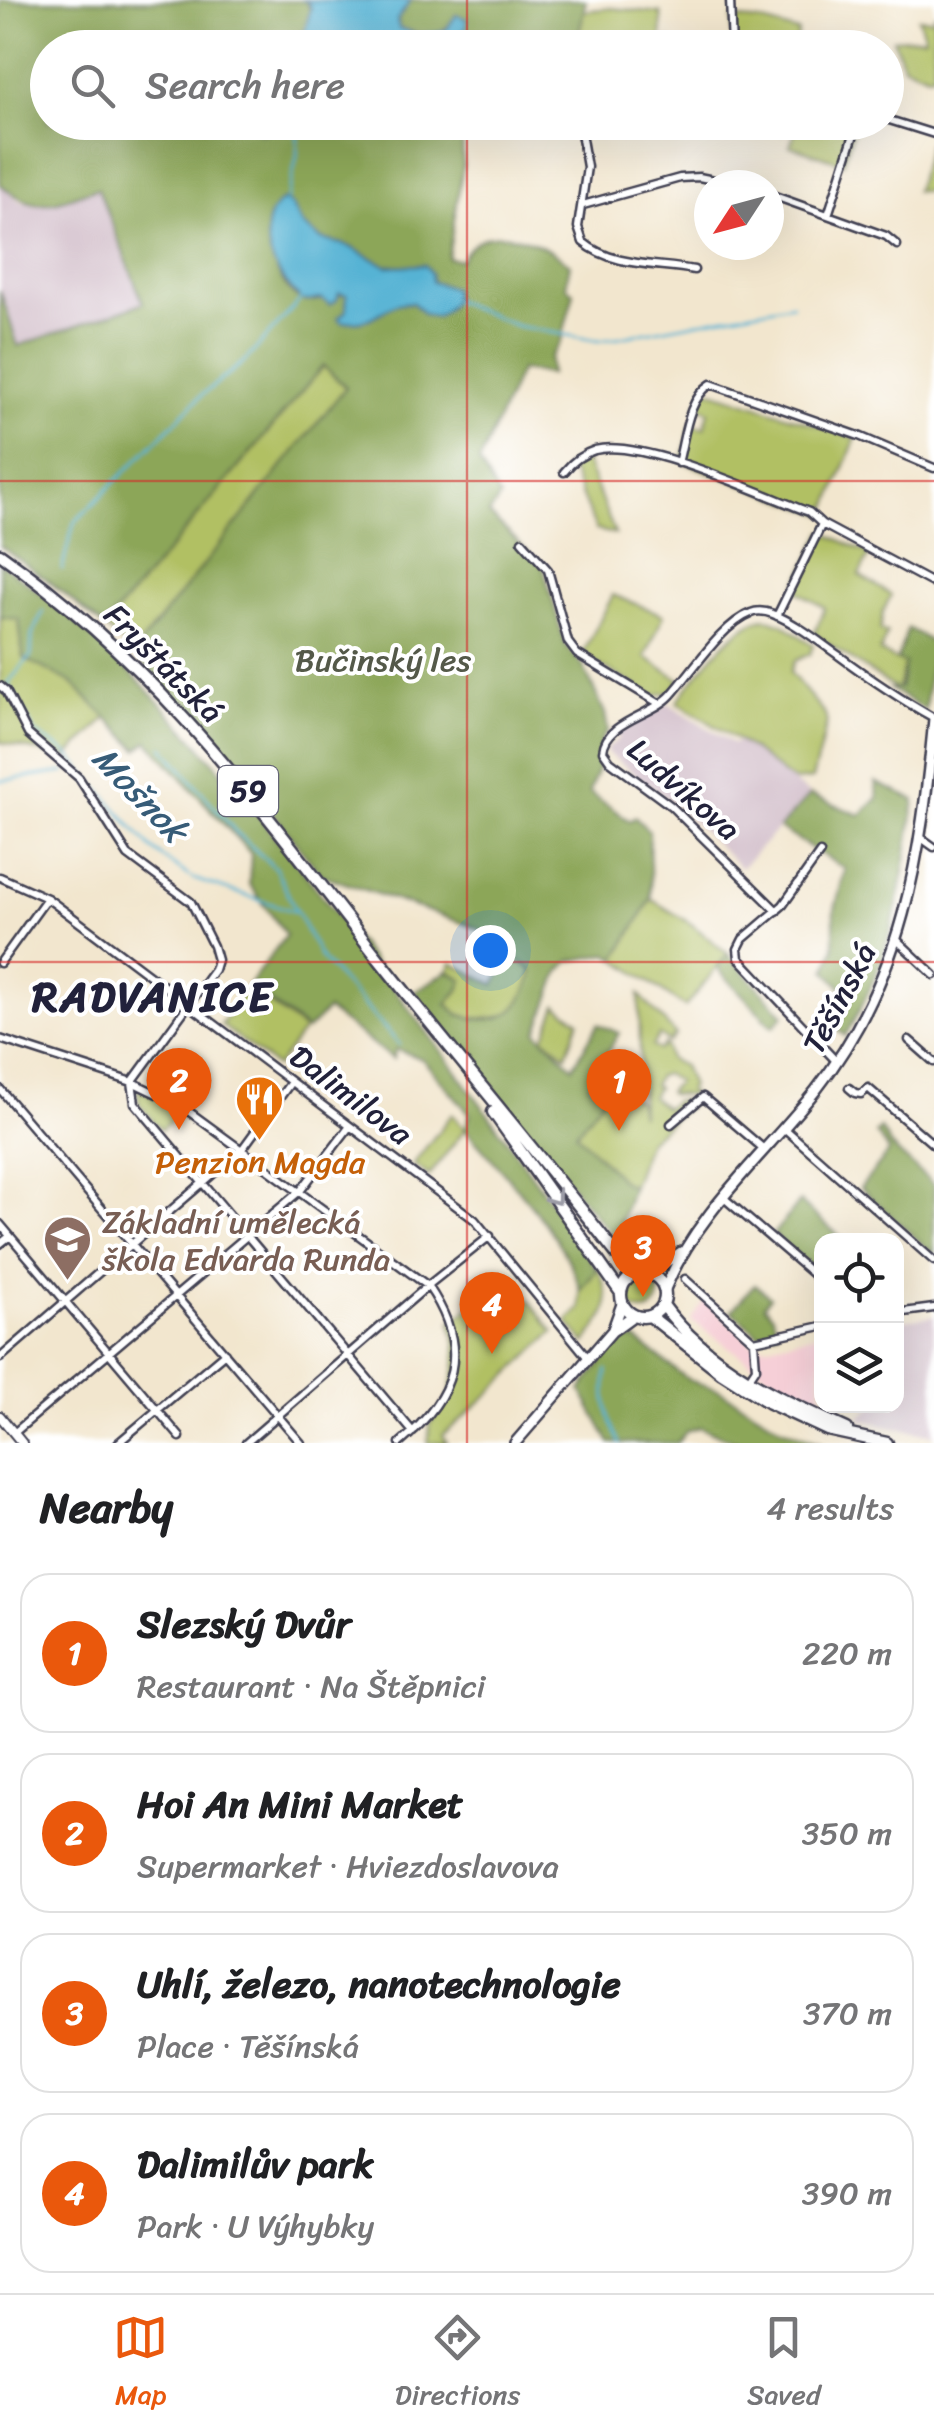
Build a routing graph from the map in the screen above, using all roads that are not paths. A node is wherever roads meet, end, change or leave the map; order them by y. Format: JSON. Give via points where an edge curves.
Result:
{"nodes":[{"id":1,"x":730,"y":0,"type":"edge"},
{"id":2,"x":731,"y":30,"type":"edge"},
{"id":3,"x":904,"y":125,"type":"edge"},
{"id":4,"x":934,"y":134,"type":"edge"},
{"id":5,"x":582,"y":140,"type":"edge"},
{"id":6,"x":852,"y":140,"type":"edge"},
{"id":7,"x":694,"y":177,"type":"edge"},
{"id":8,"x":784,"y":199,"type":"edge"},
{"id":9,"x":583,"y":205,"type":"junction"},
{"id":10,"x":828,"y":215,"type":"junction"},
{"id":11,"x":897,"y":246,"type":"dead end"},
{"id":12,"x":694,"y":270,"type":"dead end"},
{"id":13,"x":678,"y":463,"type":"junction"},
{"id":14,"x":934,"y":468,"type":"edge"},
{"id":15,"x":564,"y":472,"type":"dead end"},
{"id":16,"x":822,"y":524,"type":"junction"},
{"id":17,"x":522,"y":541,"type":"dead end"},
{"id":18,"x":0,"y":554,"type":"edge"},
{"id":19,"x":934,"y":584,"type":"edge"},
{"id":20,"x":777,"y":616,"type":"junction"},
{"id":21,"x":0,"y":686,"type":"edge"},
{"id":22,"x":661,"y":704,"type":"junction"},
{"id":23,"x":934,"y":719,"type":"edge"},
{"id":24,"x":934,"y":728,"type":"edge"},
{"id":25,"x":919,"y":836,"type":"junction"},
{"id":26,"x":934,"y":847,"type":"edge"},
{"id":27,"x":820,"y":853,"type":"dead end"},
{"id":28,"x":0,"y":876,"type":"edge"},
{"id":29,"x":47,"y":898,"type":"junction"},
{"id":30,"x":777,"y":911,"type":"junction"},
{"id":31,"x":897,"y":940,"type":"junction"},
{"id":32,"x":0,"y":963,"type":"edge"},
{"id":33,"x":934,"y":975,"type":"edge"},
{"id":34,"x":189,"y":1005,"type":"junction"},
{"id":35,"x":0,"y":1039,"type":"edge"},
{"id":36,"x":909,"y":1040,"type":"dead end"},
{"id":37,"x":459,"y":1061,"type":"junction"},
{"id":38,"x":837,"y":1062,"type":"junction"},
{"id":39,"x":934,"y":1062,"type":"edge"},
{"id":40,"x":132,"y":1082,"type":"junction"},
{"id":41,"x":291,"y":1082,"type":"junction"},
{"id":42,"x":849,"y":1088,"type":"dead end"},
{"id":43,"x":0,"y":1090,"type":"edge"},
{"id":44,"x":671,"y":1124,"type":"dead end"},
{"id":45,"x":350,"y":1126,"type":"junction"},
{"id":46,"x":784,"y":1128,"type":"junction"},
{"id":47,"x":934,"y":1144,"type":"edge"},
{"id":48,"x":243,"y":1148,"type":"junction"},
{"id":49,"x":766,"y":1150,"type":"junction"},
{"id":50,"x":203,"y":1182,"type":"junction"},
{"id":51,"x":301,"y":1190,"type":"junction"},
{"id":52,"x":724,"y":1198,"type":"junction"},
{"id":53,"x":0,"y":1224,"type":"edge"},
{"id":54,"x":10,"y":1236,"type":"junction"},
{"id":55,"x":249,"y":1236,"type":"junction"},
{"id":56,"x":490,"y":1236,"type":"junction"},
{"id":57,"x":0,"y":1244,"type":"edge"},
{"id":58,"x":132,"y":1244,"type":"junction"},
{"id":59,"x":681,"y":1252,"type":"junction"},
{"id":60,"x":934,"y":1261,"type":"edge"},
{"id":61,"x":645,"y":1273,"type":"junction"},
{"id":62,"x":814,"y":1275,"type":"edge"},
{"id":63,"x":685,"y":1279,"type":"dead end"},
{"id":64,"x":428,"y":1286,"type":"junction"},
{"id":65,"x":665,"y":1289,"type":"junction"},
{"id":66,"x":178,"y":1296,"type":"junction"},
{"id":67,"x":622,"y":1298,"type":"junction"},
{"id":68,"x":66,"y":1301,"type":"junction"},
{"id":69,"x":664,"y":1304,"type":"junction"},
{"id":70,"x":934,"y":1308,"type":"edge"},
{"id":71,"x":904,"y":1312,"type":"edge"},
{"id":72,"x":634,"y":1316,"type":"junction"},
{"id":73,"x":650,"y":1316,"type":"junction"},
{"id":74,"x":814,"y":1328,"type":"edge"},
{"id":75,"x":612,"y":1331,"type":"junction"},
{"id":76,"x":754,"y":1341,"type":"junction"},
{"id":77,"x":225,"y":1352,"type":"junction"},
{"id":78,"x":110,"y":1353,"type":"junction"},
{"id":79,"x":349,"y":1356,"type":"junction"},
{"id":80,"x":0,"y":1358,"type":"edge"},
{"id":81,"x":588,"y":1358,"type":"junction"},
{"id":82,"x":748,"y":1380,"type":"junction"},
{"id":83,"x":158,"y":1410,"type":"junction"},
{"id":84,"x":0,"y":1416,"type":"edge"},
{"id":85,"x":278,"y":1416,"type":"junction"},
{"id":86,"x":413,"y":1432,"type":"junction"},
{"id":87,"x":14,"y":1433,"type":"junction"},
{"id":88,"x":180,"y":1436,"type":"dead end"},
{"id":89,"x":866,"y":1438,"type":"junction"},
{"id":90,"x":22,"y":1443,"type":"edge"},
{"id":91,"x":118,"y":1443,"type":"edge"},
{"id":92,"x":246,"y":1443,"type":"edge"},
{"id":93,"x":302,"y":1443,"type":"edge"},
{"id":94,"x":400,"y":1443,"type":"edge"},
{"id":95,"x":515,"y":1443,"type":"edge"},
{"id":96,"x":887,"y":1443,"type":"edge"}],
"edges":[{"from":1,"to":2,"type":"street"},
{"from":3,"to":4,"type":"street"},
{"from":5,"to":9,"type":"street"},
{"from":6,"to":10,"type":"street"},
{"from":7,"to":9,"type":"street"},
{"from":8,"to":10,"type":"street"},
{"from":9,"to":12,"type":"street","via":[[578,236],[590,248],[625,263]]},
{"from":10,"to":11,"type":"street"},
{"from":13,"to":14,"type":"street","via":[[693,405],[711,384]]},
{"from":13,"to":15,"type":"street","via":[[598,449]]},
{"from":13,"to":16,"type":"street","via":[[809,512]]},
{"from":16,"to":19,"type":"street"},
{"from":16,"to":20,"type":"street"},
{"from":17,"to":22,"type":"street","name":"Ludvíkova","via":[[548,570],[563,629],[577,654]]},
{"from":18,"to":37,"type":"main road","name":"Fryštátská","number":"59","via":[[71,607],[164,693]]},
{"from":20,"to":22,"type":"street","via":[[762,611],[743,618]]},
{"from":20,"to":23,"type":"street"},
{"from":21,"to":34,"type":"street","via":[[28,734],[80,778],[128,855],[191,902],[217,960]]},
{"from":22,"to":30,"type":"street","name":"Ludvíkova","via":[[611,732],[603,751],[671,806]]},
{"from":23,"to":24,"type":"main road","name":"Těšínská"},
{"from":24,"to":25,"type":"main road","name":"Těšínská"},
{"from":25,"to":26,"type":"street"},
{"from":25,"to":31,"type":"main road","name":"Těšínská"},
{"from":27,"to":30,"type":"street"},
{"from":28,"to":29,"type":"street","name":"Dalimilova"},
{"from":29,"to":32,"type":"street"},
{"from":29,"to":34,"type":"street","name":"Dalimilova"},
{"from":30,"to":38,"type":"street","via":[[743,938],[739,958]]},
{"from":31,"to":33,"type":"street"},
{"from":31,"to":38,"type":"main road","name":"Těšínská","via":[[878,992]]},
{"from":34,"to":40,"type":"street"},
{"from":34,"to":41,"type":"street","name":"Dalimilova"},
{"from":35,"to":40,"type":"street"},
{"from":36,"to":39,"type":"street"},
{"from":37,"to":61,"type":"main road","name":"Fryštátská","number":"59","via":[[619,1257]]},
{"from":37,"to":67,"type":"main road","name":"Fryštátská","number":"59","one_way":true},
{"from":38,"to":46,"type":"main road","name":"Těšínská"},
{"from":40,"to":48,"type":"street"},
{"from":40,"to":50,"type":"street","via":[[135,1103]]},
{"from":41,"to":45,"type":"street","name":"Dalimilova"},
{"from":41,"to":48,"type":"street"},
{"from":42,"to":47,"type":"street","via":[[854,1094],[868,1088]]},
{"from":43,"to":58,"type":"street"},
{"from":44,"to":49,"type":"street","via":[[703,1097]]},
{"from":45,"to":51,"type":"street"},
{"from":45,"to":56,"type":"street","name":"Dalimilova"},
{"from":46,"to":49,"type":"main road","name":"Těšínská"},
{"from":46,"to":60,"type":"street"},
{"from":48,"to":50,"type":"street"},
{"from":48,"to":51,"type":"street"},
{"from":49,"to":52,"type":"main road","name":"Těšínská"},
{"from":50,"to":55,"type":"street"},
{"from":50,"to":58,"type":"street"},
{"from":51,"to":55,"type":"street"},
{"from":51,"to":64,"type":"street"},
{"from":52,"to":59,"type":"main road","name":"Těšínská"},
{"from":52,"to":62,"type":"street"},
{"from":53,"to":54,"type":"street"},
{"from":54,"to":57,"type":"street"},
{"from":54,"to":68,"type":"street"},
{"from":55,"to":66,"type":"street"},
{"from":55,"to":79,"type":"street"},
{"from":56,"to":64,"type":"street"},
{"from":56,"to":81,"type":"street","name":"Dalimilova"},
{"from":58,"to":66,"type":"street"},
{"from":58,"to":68,"type":"street"},
{"from":59,"to":61,"type":"main road","name":"Těšínská"},
{"from":59,"to":65,"type":"main road","name":"Těšínská"},
{"from":61,"to":65,"type":"main road"},
{"from":61,"to":67,"type":"main road","via":[[627,1280]]},
{"from":63,"to":76,"type":"street"},
{"from":64,"to":79,"type":"street"},
{"from":64,"to":86,"type":"street","via":[[447,1320],[452,1370],[445,1396]]},
{"from":65,"to":69,"type":"main road"},
{"from":66,"to":77,"type":"street"},
{"from":66,"to":78,"type":"street"},
{"from":67,"to":72,"type":"main road"},
{"from":67,"to":75,"type":"main road"},
{"from":68,"to":78,"type":"street"},
{"from":68,"to":80,"type":"street"},
{"from":69,"to":73,"type":"main road"},
{"from":69,"to":82,"type":"main road"},
{"from":70,"to":71,"type":"street"},
{"from":72,"to":73,"type":"main road"},
{"from":72,"to":75,"type":"main road"},
{"from":73,"to":89,"type":"main road","via":[[763,1400],[827,1430]]},
{"from":74,"to":76,"type":"street"},
{"from":75,"to":81,"type":"main road"},
{"from":76,"to":82,"type":"street","via":[[756,1368]]},
{"from":77,"to":83,"type":"street"},
{"from":77,"to":85,"type":"street"},
{"from":78,"to":83,"type":"street"},
{"from":78,"to":87,"type":"street"},
{"from":79,"to":85,"type":"street"},
{"from":79,"to":86,"type":"street"},
{"from":81,"to":95,"type":"main road"},
{"from":82,"to":89,"type":"main road"},
{"from":83,"to":88,"type":"street"},
{"from":83,"to":91,"type":"street"},
{"from":84,"to":87,"type":"street"},
{"from":85,"to":92,"type":"street"},
{"from":85,"to":93,"type":"street"},
{"from":86,"to":94,"type":"street"},
{"from":87,"to":90,"type":"street"},
{"from":89,"to":96,"type":"main road"}]}
